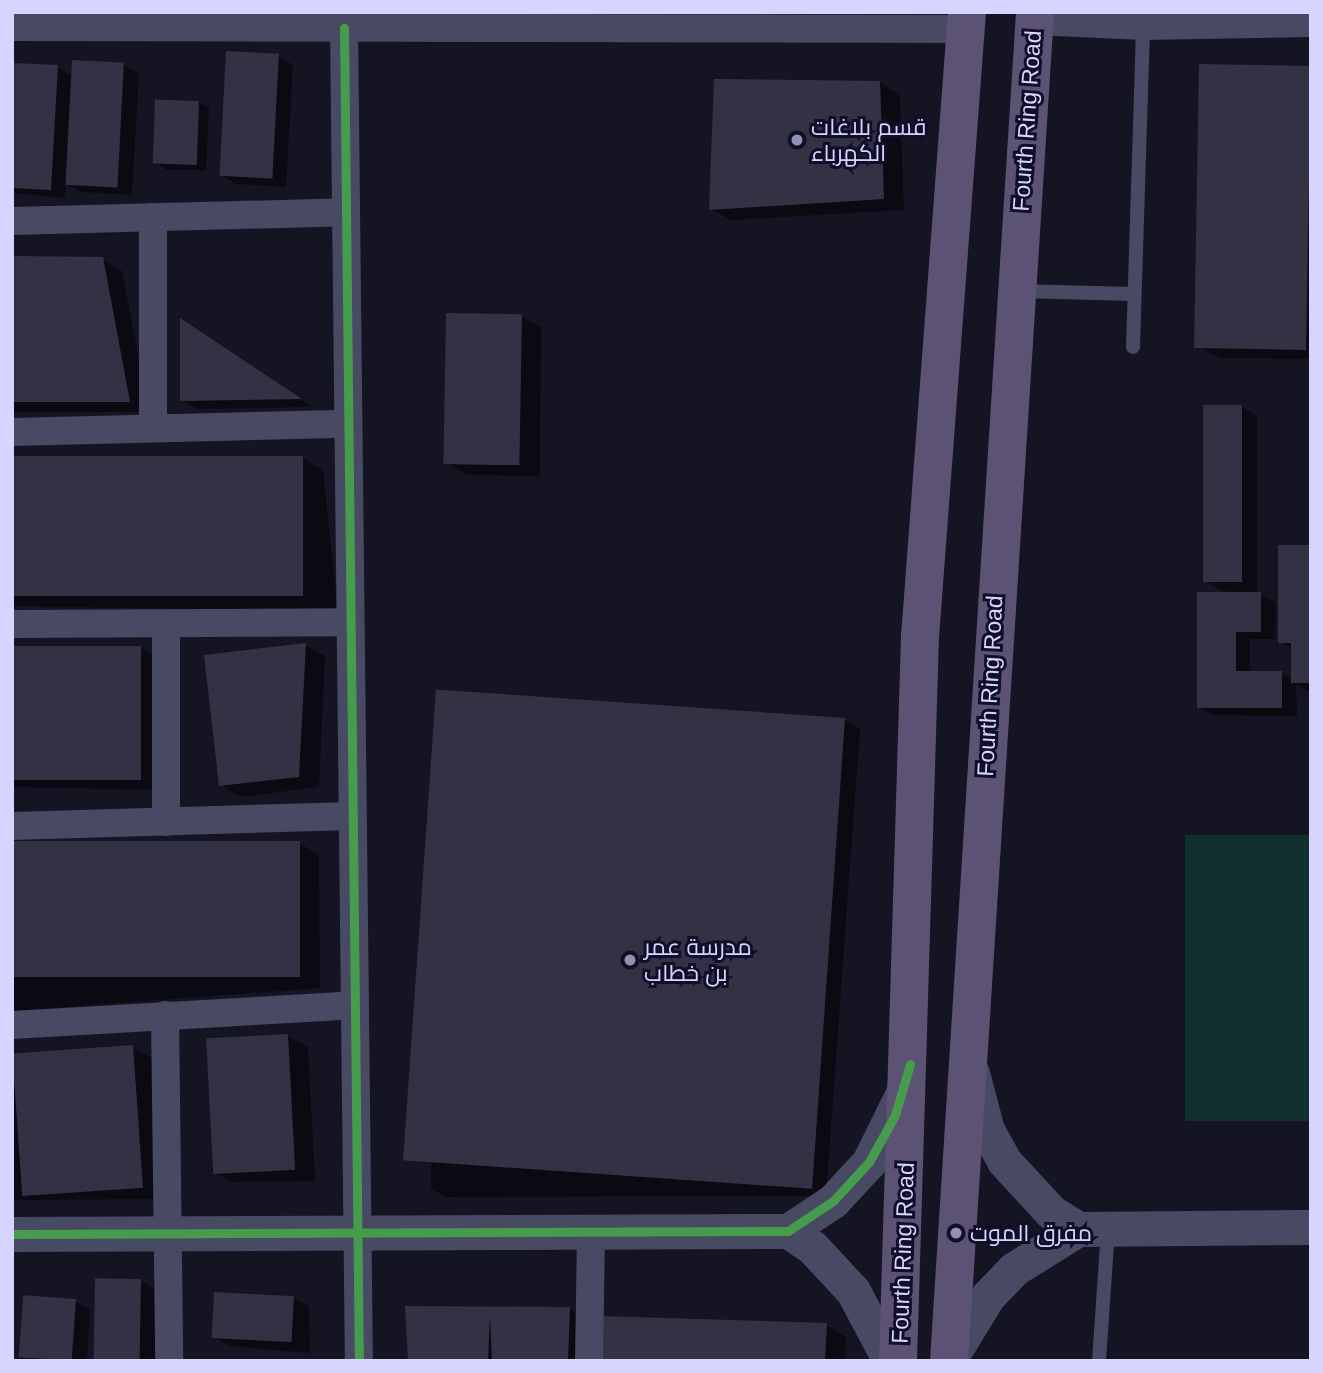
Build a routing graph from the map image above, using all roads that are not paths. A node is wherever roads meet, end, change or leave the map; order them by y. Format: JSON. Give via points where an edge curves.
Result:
{"nodes":[{"id":1,"x":1034,"y":17,"type":"edge"},
{"id":2,"x":741,"y":20,"type":"edge"},
{"id":3,"x":967,"y":21,"type":"edge"},
{"id":4,"x":13,"y":22,"type":"edge"},
{"id":5,"x":1311,"y":23,"type":"edge"},
{"id":6,"x":1143,"y":26,"type":"junction"},
{"id":7,"x":344,"y":28,"type":"junction"},
{"id":8,"x":345,"y":212,"type":"junction"},
{"id":9,"x":153,"y":218,"type":"junction"},
{"id":10,"x":12,"y":221,"type":"edge"},
{"id":11,"x":1015,"y":290,"type":"junction"},
{"id":12,"x":1134,"y":294,"type":"junction"},
{"id":13,"x":1133,"y":347,"type":"dead end"},
{"id":14,"x":348,"y":424,"type":"junction"},
{"id":15,"x":153,"y":428,"type":"junction"},
{"id":16,"x":12,"y":432,"type":"edge"},
{"id":17,"x":349,"y":622,"type":"junction"},
{"id":18,"x":12,"y":624,"type":"edge"},
{"id":19,"x":166,"y":624,"type":"junction"},
{"id":20,"x":352,"y":816,"type":"junction"},
{"id":21,"x":166,"y":821,"type":"junction"},
{"id":22,"x":12,"y":826,"type":"edge"},
{"id":23,"x":354,"y":1005,"type":"junction"},
{"id":24,"x":164,"y":1015,"type":"junction"},
{"id":25,"x":12,"y":1025,"type":"edge"},
{"id":26,"x":970,"y":1062,"type":"junction"},
{"id":27,"x":911,"y":1064,"type":"junction"},
{"id":28,"x":1311,"y":1227,"type":"edge"},
{"id":29,"x":1093,"y":1229,"type":"junction"},
{"id":30,"x":788,"y":1231,"type":"junction"},
{"id":31,"x":591,"y":1232,"type":"junction"},
{"id":32,"x":167,"y":1233,"type":"junction"},
{"id":33,"x":356,"y":1233,"type":"junction"},
{"id":34,"x":12,"y":1234,"type":"edge"},
{"id":35,"x":949,"y":1360,"type":"edge"},
{"id":36,"x":169,"y":1361,"type":"edge"},
{"id":37,"x":359,"y":1361,"type":"edge"},
{"id":38,"x":589,"y":1361,"type":"edge"},
{"id":39,"x":890,"y":1361,"type":"edge"},
{"id":40,"x":898,"y":1361,"type":"edge"},
{"id":41,"x":1099,"y":1361,"type":"edge"}],
"edges":[{"from":1,"to":6,"type":"street"},
{"from":1,"to":11,"type":"main road","name":"Fourth Ring Road"},
{"from":2,"to":3,"type":"street"},
{"from":2,"to":7,"type":"street"},
{"from":3,"to":27,"type":"main road","name":"Fourth Ring Road","via":[[920,637]]},
{"from":4,"to":7,"type":"street"},
{"from":5,"to":6,"type":"street"},
{"from":6,"to":12,"type":"lane"},
{"from":7,"to":8,"type":"street"},
{"from":8,"to":9,"type":"street"},
{"from":8,"to":14,"type":"street"},
{"from":9,"to":10,"type":"street"},
{"from":9,"to":15,"type":"street"},
{"from":11,"to":12,"type":"lane"},
{"from":11,"to":26,"type":"main road","name":"Fourth Ring Road"},
{"from":12,"to":13,"type":"lane"},
{"from":14,"to":15,"type":"street"},
{"from":14,"to":17,"type":"street"},
{"from":15,"to":16,"type":"street"},
{"from":17,"to":19,"type":"street"},
{"from":17,"to":20,"type":"street"},
{"from":18,"to":19,"type":"street"},
{"from":19,"to":21,"type":"street"},
{"from":20,"to":21,"type":"street"},
{"from":20,"to":23,"type":"street"},
{"from":21,"to":22,"type":"street"},
{"from":23,"to":24,"type":"street"},
{"from":23,"to":33,"type":"street"},
{"from":24,"to":25,"type":"street"},
{"from":24,"to":32,"type":"street"},
{"from":26,"to":29,"type":"street","via":[[976,1097],[1003,1161],[1051,1212]]},
{"from":26,"to":35,"type":"main road","name":"Fourth Ring Road"},
{"from":27,"to":30,"type":"street","via":[[895,1115],[869,1162],[833,1201]]},
{"from":27,"to":40,"type":"main road","name":"Fourth Ring Road"},
{"from":28,"to":29,"type":"street"},
{"from":29,"to":35,"type":"street","via":[[1014,1269],[988,1296]]},
{"from":29,"to":41,"type":"lane"},
{"from":30,"to":31,"type":"street"},
{"from":30,"to":39,"type":"street","via":[[827,1261],[853,1291]]},
{"from":31,"to":33,"type":"street"},
{"from":31,"to":38,"type":"street"},
{"from":32,"to":33,"type":"street"},
{"from":32,"to":34,"type":"street"},
{"from":32,"to":36,"type":"street"},
{"from":33,"to":37,"type":"street"}]}
